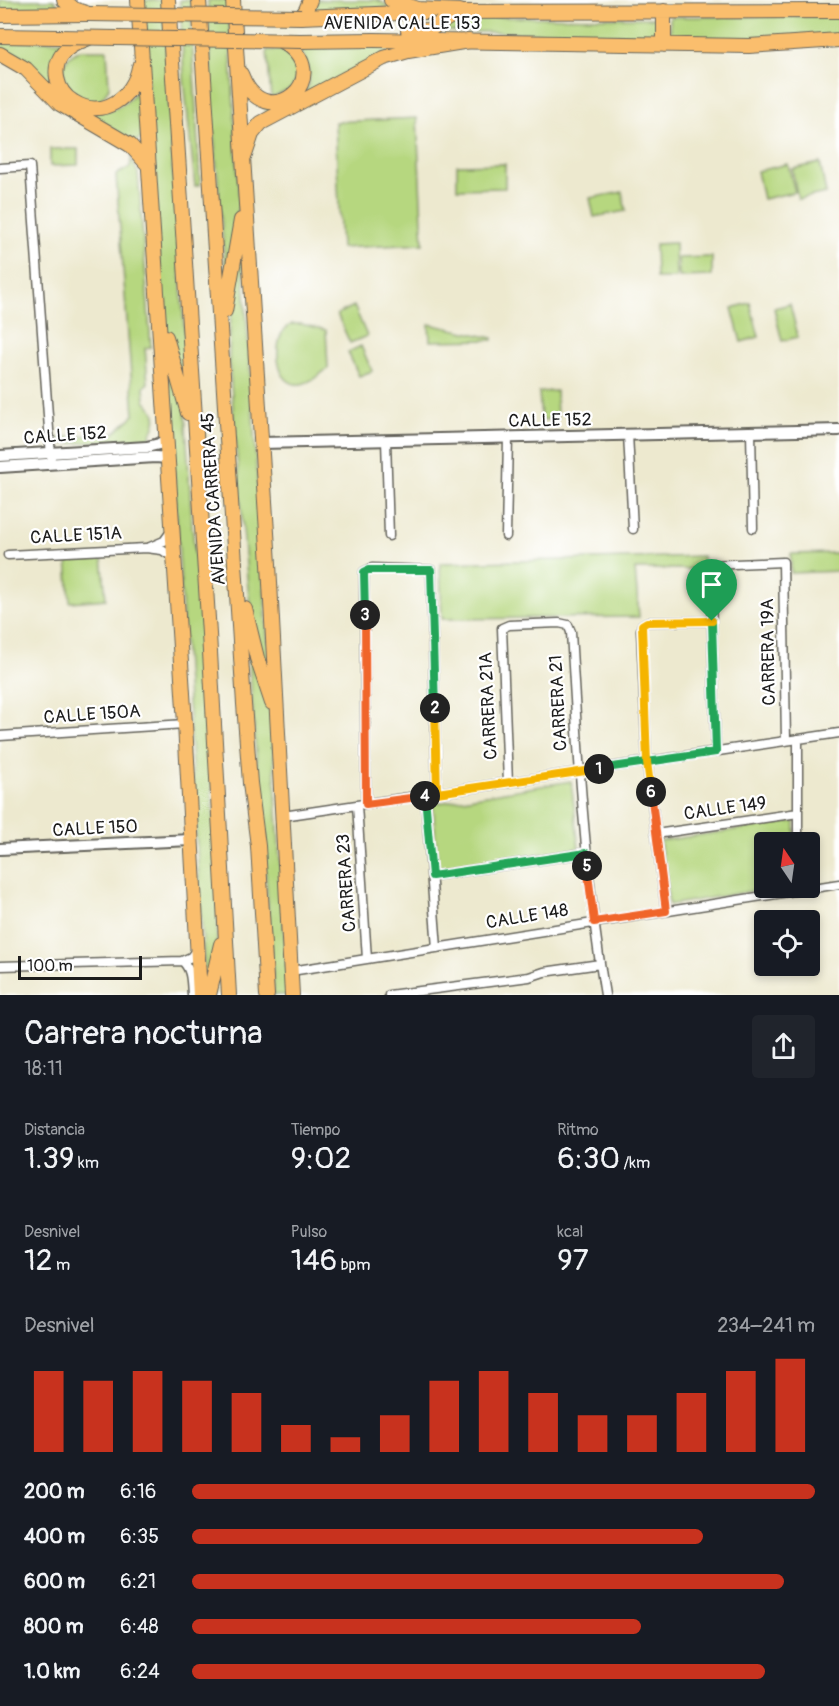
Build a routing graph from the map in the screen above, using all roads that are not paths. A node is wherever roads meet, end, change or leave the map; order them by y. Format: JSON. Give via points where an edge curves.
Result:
{"nodes":[{"id":1,"x":64,"y":0,"type":"edge"},
{"id":2,"x":138,"y":0,"type":"edge"},
{"id":3,"x":168,"y":0,"type":"edge"},
{"id":4,"x":199,"y":0,"type":"edge"},
{"id":5,"x":233,"y":0,"type":"edge"},
{"id":6,"x":310,"y":0,"type":"edge"},
{"id":7,"x":391,"y":0,"type":"edge"},
{"id":8,"x":460,"y":11,"type":"junction"},
{"id":9,"x":664,"y":11,"type":"junction"},
{"id":10,"x":839,"y":11,"type":"edge"},
{"id":11,"x":0,"y":15,"type":"edge"},
{"id":12,"x":89,"y":15,"type":"junction"},
{"id":13,"x":301,"y":17,"type":"junction"},
{"id":14,"x":0,"y":30,"type":"edge"},
{"id":15,"x":0,"y":36,"type":"edge"},
{"id":16,"x":373,"y":36,"type":"junction"},
{"id":17,"x":91,"y":38,"type":"junction"},
{"id":18,"x":839,"y":40,"type":"edge"},
{"id":19,"x":281,"y":41,"type":"junction"},
{"id":20,"x":469,"y":41,"type":"junction"},
{"id":21,"x":664,"y":45,"type":"junction"},
{"id":22,"x":141,"y":47,"type":"junction"},
{"id":23,"x":0,"y":54,"type":"edge"},
{"id":24,"x":237,"y":64,"type":"junction"},
{"id":25,"x":243,"y":162,"type":"junction"},
{"id":26,"x":149,"y":166,"type":"junction"},
{"id":27,"x":0,"y":168,"type":"edge"},
{"id":28,"x":244,"y":201,"type":"junction"},
{"id":29,"x":158,"y":312,"type":"junction"},
{"id":30,"x":220,"y":333,"type":"junction"},
{"id":31,"x":839,"y":430,"type":"edge"},
{"id":32,"x":751,"y":432,"type":"junction"},
{"id":33,"x":628,"y":434,"type":"junction"},
{"id":34,"x":508,"y":437,"type":"junction"},
{"id":35,"x":167,"y":439,"type":"junction"},
{"id":36,"x":386,"y":440,"type":"junction"},
{"id":37,"x":196,"y":441,"type":"junction"},
{"id":38,"x":261,"y":443,"type":"junction"},
{"id":39,"x":0,"y":456,"type":"edge"},
{"id":40,"x":51,"y":458,"type":"junction"},
{"id":41,"x":168,"y":458,"type":"junction"},
{"id":42,"x":0,"y":467,"type":"edge"},
{"id":43,"x":753,"y":528,"type":"dead end"},
{"id":44,"x":172,"y":529,"type":"junction"},
{"id":45,"x":633,"y":529,"type":"dead end"},
{"id":46,"x":389,"y":536,"type":"dead end"},
{"id":47,"x":506,"y":536,"type":"dead end"},
{"id":48,"x":146,"y":548,"type":"junction"},
{"id":49,"x":8,"y":555,"type":"dead end"},
{"id":50,"x":174,"y":558,"type":"junction"},
{"id":51,"x":236,"y":567,"type":"junction"},
{"id":52,"x":712,"y":621,"type":"junction"},
{"id":53,"x":568,"y":625,"type":"joint"},
{"id":54,"x":185,"y":724,"type":"junction"},
{"id":55,"x":278,"y":725,"type":"junction"},
{"id":56,"x":839,"y":734,"type":"edge"},
{"id":57,"x":0,"y":736,"type":"edge"},
{"id":58,"x":798,"y":740,"type":"junction"},
{"id":59,"x":786,"y":741,"type":"junction"},
{"id":60,"x":716,"y":752,"type":"junction"},
{"id":61,"x":647,"y":762,"type":"junction"},
{"id":62,"x":579,"y":772,"type":"junction"},
{"id":63,"x":508,"y":783,"type":"junction"},
{"id":64,"x":437,"y":793,"type":"junction"},
{"id":65,"x":425,"y":795,"type":"junction"},
{"id":66,"x":362,"y":805,"type":"junction"},
{"id":67,"x":798,"y":813,"type":"junction"},
{"id":68,"x":283,"y":816,"type":"junction"},
{"id":69,"x":798,"y":832,"type":"edge"},
{"id":70,"x":656,"y":834,"type":"junction"},
{"id":71,"x":191,"y":840,"type":"junction"},
{"id":72,"x":0,"y":849,"type":"edge"},
{"id":73,"x":586,"y":853,"type":"junction"},
{"id":74,"x":432,"y":876,"type":"junction"},
{"id":75,"x":839,"y":884,"type":"edge"},
{"id":76,"x":820,"y":886,"type":"edge"},
{"id":77,"x":754,"y":896,"type":"edge"},
{"id":78,"x":666,"y":911,"type":"junction"},
{"id":79,"x":594,"y":922,"type":"junction"},
{"id":80,"x":224,"y":923,"type":"junction"},
{"id":81,"x":436,"y":948,"type":"junction"},
{"id":82,"x":197,"y":949,"type":"junction"},
{"id":83,"x":367,"y":958,"type":"junction"},
{"id":84,"x":182,"y":961,"type":"junction"},
{"id":85,"x":600,"y":964,"type":"junction"},
{"id":86,"x":0,"y":966,"type":"edge"},
{"id":87,"x":291,"y":971,"type":"junction"},
{"id":88,"x":192,"y":995,"type":"edge"},
{"id":89,"x":200,"y":995,"type":"edge"},
{"id":90,"x":209,"y":995,"type":"edge"},
{"id":91,"x":229,"y":995,"type":"edge"},
{"id":92,"x":267,"y":995,"type":"edge"},
{"id":93,"x":292,"y":995,"type":"edge"},
{"id":94,"x":389,"y":995,"type":"edge"},
{"id":95,"x":605,"y":995,"type":"edge"}],
"edges":[{"from":1,"to":12,"type":"main road"},
{"from":2,"to":22,"type":"main road"},
{"from":3,"to":37,"type":"main road","name":"AVENIDA CARRERA 45"},
{"from":4,"to":30,"type":"main road","name":"AVENIDA CARRERA 45"},
{"from":5,"to":24,"type":"main road"},
{"from":6,"to":13,"type":"main road"},
{"from":7,"to":8,"type":"main road","via":[[418,9]]},
{"from":8,"to":9,"type":"main road","name":"AVENIDA CALLE 153","via":[[493,7]]},
{"from":8,"to":13,"type":"main road","name":"AVENIDA CALLE 153"},
{"from":8,"to":16,"type":"main road","name":"AVENIDA CALLE 153","via":[[429,30]]},
{"from":9,"to":10,"type":"main road","name":"AVENIDA CALLE 153"},
{"from":9,"to":21,"type":"main road"},
{"from":11,"to":12,"type":"main road","name":"AVENIDA CALLE 153"},
{"from":12,"to":13,"type":"main road","name":"AVENIDA CALLE 153","bridge":true},
{"from":14,"to":16,"type":"main road","name":"AVENIDA CALLE 153"},
{"from":15,"to":17,"type":"main road","name":"AVENIDA CALLE 153","bridge":true},
{"from":16,"to":19,"type":"main road","name":"AVENIDA CALLE 153","bridge":true},
{"from":16,"to":20,"type":"main road","name":"AVENIDA CALLE 153"},
{"from":17,"to":19,"type":"main road","name":"AVENIDA CALLE 153","bridge":true},
{"from":17,"to":22,"type":"main road","via":[[65,50],[56,74],[66,96],[90,108],[113,105],[129,92],[138,74]]},
{"from":18,"to":21,"type":"main road","name":"AVENIDA CALLE 153","via":[[749,46]]},
{"from":19,"to":24,"type":"main road","via":[[299,56],[304,72],[303,82],[290,98],[264,102],[254,96],[244,84]]},
{"from":20,"to":21,"type":"main road","name":"AVENIDA CALLE 153"},
{"from":20,"to":25,"type":"main road","via":[[384,58],[261,123],[254,130]]},
{"from":22,"to":26,"type":"main road"},
{"from":23,"to":26,"type":"main road","via":[[26,69],[60,104],[130,145]]},
{"from":24,"to":25,"type":"main road"},
{"from":25,"to":28,"type":"main road"},
{"from":26,"to":29,"type":"main road"},
{"from":27,"to":40,"type":"street","via":[[30,166]]},
{"from":28,"to":30,"type":"main road"},
{"from":28,"to":38,"type":"main road"},
{"from":29,"to":35,"type":"main road"},
{"from":29,"to":37,"type":"main road"},
{"from":30,"to":51,"type":"main road","name":"AVENIDA CARRERA 45"},
{"from":31,"to":32,"type":"street","name":"CALLE 152"},
{"from":32,"to":33,"type":"street","name":"CALLE 152"},
{"from":32,"to":43,"type":"street"},
{"from":33,"to":34,"type":"street","name":"CALLE 152"},
{"from":33,"to":45,"type":"street"},
{"from":34,"to":36,"type":"street","name":"CALLE 152"},
{"from":34,"to":47,"type":"street"},
{"from":35,"to":40,"type":"street","name":"CALLE 152","via":[[147,447]]},
{"from":35,"to":41,"type":"main road"},
{"from":36,"to":38,"type":"street","name":"CALLE 152"},
{"from":36,"to":46,"type":"street"},
{"from":37,"to":80,"type":"main road","name":"AVENIDA CARRERA 45"},
{"from":38,"to":55,"type":"main road"},
{"from":39,"to":40,"type":"street","name":"CALLE 152"},
{"from":40,"to":41,"type":"street","name":"CALLE 152"},
{"from":40,"to":42,"type":"street","name":"CALLE 152"},
{"from":41,"to":44,"type":"main road"},
{"from":44,"to":48,"type":"street","name":"CALLE 151A","via":[[164,541]]},
{"from":44,"to":50,"type":"main road"},
{"from":48,"to":49,"type":"street","name":"CALLE 151A"},
{"from":48,"to":50,"type":"street","name":"CALLE 151A","via":[[162,550]]},
{"from":50,"to":54,"type":"main road"},
{"from":51,"to":55,"type":"main road","via":[[257,658]]},
{"from":51,"to":92,"type":"main road","name":"AVENIDA CARRERA 45"},
{"from":52,"to":59,"type":"street","name":"CARRERA 19A","via":[[710,565],[783,562]]},
{"from":52,"to":60,"type":"street"},
{"from":52,"to":61,"type":"street","via":[[642,625]]},
{"from":53,"to":62,"type":"street","name":"CARRERA 21"},
{"from":53,"to":63,"type":"street","name":"CARRERA 21A","via":[[502,628]]},
{"from":54,"to":57,"type":"street","name":"CALLE 150A"},
{"from":54,"to":71,"type":"main road"},
{"from":55,"to":68,"type":"main road"},
{"from":56,"to":58,"type":"street"},
{"from":58,"to":59,"type":"street"},
{"from":58,"to":67,"type":"street"},
{"from":59,"to":60,"type":"street"},
{"from":60,"to":61,"type":"street"},
{"from":61,"to":62,"type":"street"},
{"from":61,"to":70,"type":"street"},
{"from":62,"to":63,"type":"street"},
{"from":62,"to":73,"type":"street","name":"CARRERA 21"},
{"from":63,"to":64,"type":"street"},
{"from":64,"to":65,"type":"street"},
{"from":64,"to":66,"type":"street","name":"CARRERA 23","via":[[431,570],[372,568],[364,572]]},
{"from":65,"to":66,"type":"street"},
{"from":65,"to":74,"type":"street"},
{"from":66,"to":68,"type":"street"},
{"from":66,"to":83,"type":"street","name":"CARRERA 23"},
{"from":67,"to":69,"type":"street"},
{"from":67,"to":70,"type":"street","name":"CALLE 149"},
{"from":68,"to":87,"type":"main road"},
{"from":70,"to":78,"type":"street"},
{"from":71,"to":72,"type":"street","name":"CALLE 150"},
{"from":71,"to":82,"type":"main road"},
{"from":73,"to":74,"type":"street"},
{"from":73,"to":79,"type":"street","name":"CARRERA 21"},
{"from":74,"to":81,"type":"street"},
{"from":75,"to":76,"type":"street","name":"CALLE 148"},
{"from":77,"to":78,"type":"street","name":"CALLE 148"},
{"from":78,"to":79,"type":"street","name":"CALLE 148"},
{"from":79,"to":81,"type":"street","name":"CALLE 148"},
{"from":79,"to":85,"type":"street","name":"CARRERA 21"},
{"from":80,"to":90,"type":"main road"},
{"from":80,"to":91,"type":"main road","name":"AVENIDA CARRERA 45"},
{"from":81,"to":83,"type":"street","name":"CALLE 148"},
{"from":82,"to":84,"type":"street"},
{"from":82,"to":89,"type":"main road"},
{"from":83,"to":87,"type":"street","name":"CALLE 148"},
{"from":84,"to":86,"type":"street"},
{"from":84,"to":88,"type":"street","via":[[189,968]]},
{"from":85,"to":94,"type":"street"},
{"from":85,"to":95,"type":"street","name":"CARRERA 21"},
{"from":87,"to":93,"type":"main road"}]}
